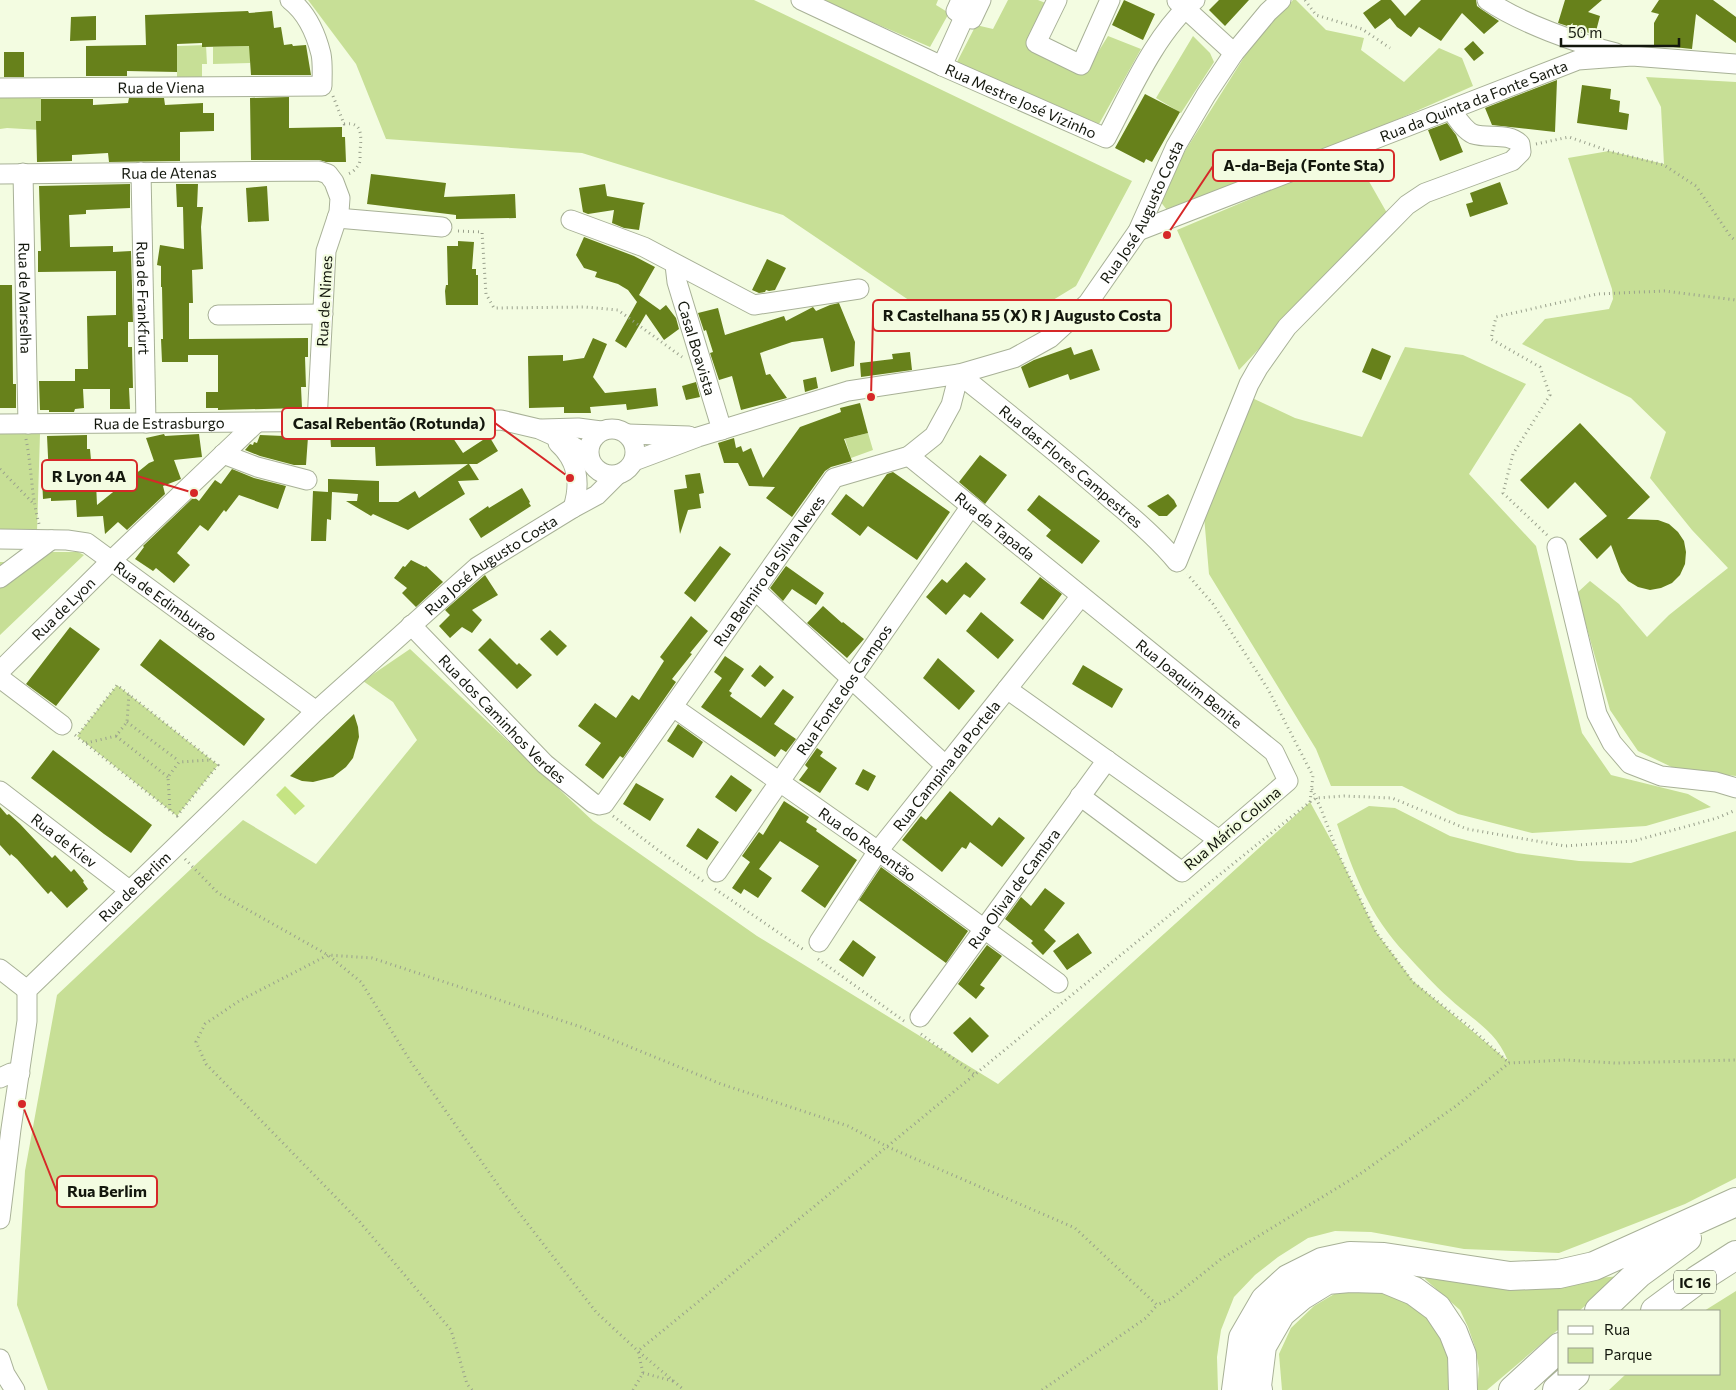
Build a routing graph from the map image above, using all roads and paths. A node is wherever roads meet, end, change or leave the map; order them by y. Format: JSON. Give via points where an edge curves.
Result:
{"nodes":[{"id":1,"x":290,"y":0,"type":"edge"},
{"id":2,"x":802,"y":0,"type":"edge"},
{"id":3,"x":981,"y":0,"type":"edge"},
{"id":4,"x":1057,"y":0,"type":"edge"},
{"id":5,"x":1110,"y":0,"type":"edge"},
{"id":6,"x":1281,"y":0,"type":"edge"},
{"id":7,"x":1305,"y":0,"type":"edge"},
{"id":8,"x":1487,"y":0,"type":"edge"},
{"id":9,"x":1185,"y":3,"type":"edge"},
{"id":10,"x":963,"y":8,"type":"edge"},
{"id":11,"x":1390,"y":48,"type":"dead end"},
{"id":12,"x":1234,"y":53,"type":"junction"},
{"id":13,"x":1632,"y":56,"type":"junction"},
{"id":14,"x":1736,"y":64,"type":"edge"},
{"id":15,"x":942,"y":66,"type":"junction"},
{"id":16,"x":322,"y":86,"type":"junction"},
{"id":17,"x":0,"y":88,"type":"edge"},
{"id":18,"x":1452,"y":110,"type":"junction"},
{"id":19,"x":1521,"y":147,"type":"junction"},
{"id":20,"x":142,"y":172,"type":"junction"},
{"id":21,"x":23,"y":173,"type":"junction"},
{"id":22,"x":0,"y":174,"type":"edge"},
{"id":23,"x":334,"y":182,"type":"junction"},
{"id":24,"x":337,"y":218,"type":"junction"},
{"id":25,"x":571,"y":220,"type":"dead end"},
{"id":26,"x":442,"y":227,"type":"joint"},
{"id":27,"x":1138,"y":231,"type":"junction"},
{"id":28,"x":1736,"y":241,"type":"edge"},
{"id":29,"x":675,"y":265,"type":"junction"},
{"id":30,"x":859,"y":289,"type":"dead end"},
{"id":31,"x":1736,"y":300,"type":"edge"},
{"id":32,"x":323,"y":314,"type":"junction"},
{"id":33,"x":218,"y":315,"type":"dead end"},
{"id":34,"x":959,"y":374,"type":"junction"},
{"id":35,"x":706,"y":376,"type":"junction"},
{"id":36,"x":317,"y":422,"type":"junction"},
{"id":37,"x":146,"y":423,"type":"junction"},
{"id":38,"x":256,"y":423,"type":"junction"},
{"id":39,"x":0,"y":424,"type":"edge"},
{"id":40,"x":26,"y":428,"type":"junction"},
{"id":41,"x":539,"y":429,"type":"junction"},
{"id":42,"x":722,"y":430,"type":"junction"},
{"id":43,"x":601,"y":431,"type":"junction"},
{"id":44,"x":628,"y":434,"type":"junction"},
{"id":45,"x":698,"y":437,"type":"junction"},
{"id":46,"x":223,"y":454,"type":"junction"},
{"id":47,"x":909,"y":456,"type":"junction"},
{"id":48,"x":634,"y":461,"type":"junction"},
{"id":49,"x":593,"y":462,"type":"junction"},
{"id":50,"x":0,"y":469,"type":"edge"},
{"id":51,"x":617,"y":475,"type":"junction"},
{"id":52,"x":307,"y":480,"type":"dead end"},
{"id":53,"x":33,"y":503,"type":"junction"},
{"id":54,"x":971,"y":506,"type":"junction"},
{"id":55,"x":573,"y":508,"type":"junction"},
{"id":56,"x":46,"y":536,"type":"junction"},
{"id":57,"x":0,"y":539,"type":"edge"},
{"id":58,"x":1557,"y":547,"type":"joint"},
{"id":59,"x":112,"y":560,"type":"junction"},
{"id":60,"x":1177,"y":562,"type":"junction"},
{"id":61,"x":0,"y":578,"type":"edge"},
{"id":62,"x":755,"y":590,"type":"junction"},
{"id":63,"x":1081,"y":596,"type":"junction"},
{"id":64,"x":411,"y":625,"type":"junction"},
{"id":65,"x":0,"y":671,"type":"edge"},
{"id":66,"x":0,"y":678,"type":"edge"},
{"id":67,"x":851,"y":679,"type":"junction"},
{"id":68,"x":1006,"y":689,"type":"junction"},
{"id":69,"x":129,"y":694,"type":"junction"},
{"id":70,"x":673,"y":708,"type":"junction"},
{"id":71,"x":316,"y":711,"type":"junction"},
{"id":72,"x":128,"y":722,"type":"junction"},
{"id":73,"x":62,"y":724,"type":"dead end"},
{"id":74,"x":116,"y":736,"type":"junction"},
{"id":75,"x":86,"y":744,"type":"junction"},
{"id":76,"x":211,"y":760,"type":"junction"},
{"id":77,"x":1107,"y":760,"type":"junction"},
{"id":78,"x":179,"y":762,"type":"junction"},
{"id":79,"x":946,"y":766,"type":"junction"},
{"id":80,"x":168,"y":777,"type":"junction"},
{"id":81,"x":1288,"y":781,"type":"joint"},
{"id":82,"x":779,"y":782,"type":"junction"},
{"id":83,"x":1312,"y":788,"type":"junction"},
{"id":84,"x":1736,"y":788,"type":"edge"},
{"id":85,"x":0,"y":791,"type":"edge"},
{"id":86,"x":1080,"y":796,"type":"junction"},
{"id":87,"x":1316,"y":798,"type":"junction"},
{"id":88,"x":1310,"y":802,"type":"junction"},
{"id":89,"x":599,"y":805,"type":"junction"},
{"id":90,"x":170,"y":810,"type":"junction"},
{"id":91,"x":1736,"y":810,"type":"edge"},
{"id":92,"x":1219,"y":840,"type":"junction"},
{"id":93,"x":175,"y":846,"type":"junction"},
{"id":94,"x":878,"y":851,"type":"junction"},
{"id":95,"x":717,"y":872,"type":"dead end"},
{"id":96,"x":129,"y":890,"type":"junction"},
{"id":97,"x":984,"y":929,"type":"junction"},
{"id":98,"x":819,"y":942,"type":"dead end"},
{"id":99,"x":328,"y":955,"type":"junction"},
{"id":100,"x":0,"y":968,"type":"edge"},
{"id":101,"x":1058,"y":983,"type":"dead end"},
{"id":102,"x":27,"y":990,"type":"junction"},
{"id":103,"x":917,"y":1025,"type":"junction"},
{"id":104,"x":1736,"y":1060,"type":"edge"},
{"id":105,"x":1509,"y":1062,"type":"junction"},
{"id":106,"x":20,"y":1073,"type":"junction"},
{"id":107,"x":974,"y":1074,"type":"junction"},
{"id":108,"x":0,"y":1078,"type":"edge"},
{"id":109,"x":888,"y":1147,"type":"junction"},
{"id":110,"x":3,"y":1173,"type":"edge"},
{"id":111,"x":1,"y":1196,"type":"edge"},
{"id":112,"x":1733,"y":1204,"type":"edge"},
{"id":113,"x":0,"y":1218,"type":"edge"},
{"id":114,"x":1736,"y":1255,"type":"edge"},
{"id":115,"x":1157,"y":1305,"type":"junction"},
{"id":116,"x":1599,"y":1310,"type":"edge"},
{"id":117,"x":1656,"y":1310,"type":"edge"},
{"id":118,"x":1558,"y":1349,"type":"edge"},
{"id":119,"x":638,"y":1350,"type":"junction"},
{"id":120,"x":0,"y":1359,"type":"edge"},
{"id":121,"x":643,"y":1374,"type":"junction"},
{"id":122,"x":1574,"y":1375,"type":"edge"},
{"id":123,"x":1578,"y":1375,"type":"edge"},
{"id":124,"x":674,"y":1381,"type":"junction"},
{"id":125,"x":15,"y":1390,"type":"edge"},
{"id":126,"x":472,"y":1390,"type":"edge"},
{"id":127,"x":633,"y":1390,"type":"edge"},
{"id":128,"x":684,"y":1390,"type":"edge"},
{"id":129,"x":1042,"y":1390,"type":"edge"},
{"id":130,"x":1236,"y":1390,"type":"edge"},
{"id":131,"x":1258,"y":1390,"type":"edge"},
{"id":132,"x":1463,"y":1390,"type":"edge"},
{"id":133,"x":1513,"y":1390,"type":"edge"},
{"id":134,"x":1557,"y":1390,"type":"edge"},
{"id":135,"x":1569,"y":1390,"type":"edge"}],
"edges":[{"from":1,"to":16,"type":"street","via":[[310,22],[321,55]]},
{"from":2,"to":15,"type":"street","name":"Rua Mestre José Vizinho"},
{"from":3,"to":10,"type":"street","via":[[972,18]]},
{"from":4,"to":5,"type":"street","via":[[1036,43],[1081,65]]},
{"from":6,"to":12,"type":"street","name":"Rua José Augusto Costa"},
{"from":7,"to":11,"type":"path","via":[[1316,15],[1362,29]]},
{"from":8,"to":13,"type":"street","via":[[1519,18],[1570,38]]},
{"from":9,"to":12,"type":"street"},
{"from":9,"to":15,"type":"street","name":"Rua Mestre José Vizinho","via":[[1152,54],[1106,138]]},
{"from":10,"to":15,"type":"street"},
{"from":12,"to":27,"type":"street","name":"Rua José Augusto Costa","via":[[1176,146]]},
{"from":13,"to":14,"type":"street","name":"Rua da Quinta da Fonte Santa"},
{"from":13,"to":18,"type":"street","name":"Rua da Quinta da Fonte Santa","via":[[1578,60]]},
{"from":16,"to":17,"type":"street","name":"Rua de Viena"},
{"from":16,"to":23,"type":"path","via":[[332,94],[344,124],[354,124],[362,135],[360,163]]},
{"from":18,"to":19,"type":"street","via":[[1472,133],[1512,139]]},
{"from":18,"to":27,"type":"street","name":"Rua da Quinta da Fonte Santa"},
{"from":19,"to":28,"type":"path","via":[[1570,137],[1664,165],[1696,186]]},
{"from":19,"to":60,"type":"street","via":[[1521,152],[1512,162],[1425,193],[1407,205],[1287,327],[1249,384]]},
{"from":20,"to":21,"type":"street","name":"Rua de Atenas"},
{"from":20,"to":23,"type":"street","name":"Rua de Atenas","via":[[318,171],[328,174]]},
{"from":20,"to":37,"type":"street","name":"Rua de Frankfurt"},
{"from":21,"to":22,"type":"street","name":"Rua de Atenas"},
{"from":21,"to":40,"type":"street","name":"Rua de Marselha"},
{"from":23,"to":24,"type":"street","name":"Rua de Nimes","via":[[340,198]]},
{"from":24,"to":26,"type":"street"},
{"from":24,"to":32,"type":"street","name":"Rua de Nimes","via":[[326,251]]},
{"from":25,"to":29,"type":"street","via":[[644,247]]},
{"from":26,"to":35,"type":"path","via":[[482,232],[486,294],[494,308],[618,310]]},
{"from":27,"to":34,"type":"street","name":"Rua José Augusto Costa","via":[[1088,303],[1050,338],[1014,358]]},
{"from":29,"to":30,"type":"street","via":[[754,305]]},
{"from":29,"to":35,"type":"street","name":"Casal Boavista","via":[[677,282]]},
{"from":31,"to":58,"type":"path","via":[[1664,291],[1597,294],[1496,317],[1491,340],[1540,367],[1550,395],[1513,454],[1502,493]]},
{"from":32,"to":33,"type":"street"},
{"from":32,"to":36,"type":"street","name":"Rua de Nimes"},
{"from":34,"to":42,"type":"street","name":"Rua José Augusto Costa","via":[[848,391]]},
{"from":34,"to":47,"type":"street","name":"Rua Belmiro da Silva Neves","via":[[951,405],[934,436]]},
{"from":34,"to":60,"type":"street","name":"Rua das Flores Campestres","via":[[1101,490],[1164,545]]},
{"from":35,"to":42,"type":"street","name":"Casal Boavista"},
{"from":36,"to":38,"type":"street","name":"Rua de Estrasburgo"},
{"from":36,"to":41,"type":"street","name":"Rua de Estrasburgo","via":[[501,420]]},
{"from":37,"to":38,"type":"street","name":"Rua de Estrasburgo"},
{"from":37,"to":40,"type":"street","name":"Rua de Estrasburgo"},
{"from":38,"to":46,"type":"street","name":"Rua de Lyon"},
{"from":39,"to":40,"type":"street","name":"Rua de Estrasburgo"},
{"from":40,"to":53,"type":"path"},
{"from":41,"to":43,"type":"street"},
{"from":41,"to":49,"type":"street","via":[[559,438]]},
{"from":41,"to":55,"type":"street","via":[[561,446],[574,463],[578,484]]},
{"from":42,"to":45,"type":"street","name":"Rua José Augusto Costa"},
{"from":43,"to":44,"type":"street","name":"Rua José Augusto Costa","via":[[615,428]]},
{"from":43,"to":49,"type":"street","name":"Rua José Augusto Costa","via":[[591,442]]},
{"from":44,"to":45,"type":"street","name":"Rua José Augusto Costa"},
{"from":44,"to":48,"type":"street","via":[[635,447]]},
{"from":45,"to":48,"type":"street","name":"Rua José Augusto Costa"},
{"from":46,"to":52,"type":"street"},
{"from":46,"to":59,"type":"street","name":"Rua de Lyon"},
{"from":47,"to":54,"type":"street","name":"Rua da Tapada"},
{"from":47,"to":62,"type":"street","name":"Rua Belmiro da Silva Neves","via":[[834,478]]},
{"from":48,"to":51,"type":"street","name":"Rua José Augusto Costa","via":[[630,468]]},
{"from":49,"to":51,"type":"street","via":[[609,475]]},
{"from":49,"to":55,"type":"street","name":"Rua José Augusto Costa"},
{"from":50,"to":53,"type":"path"},
{"from":51,"to":55,"type":"street","name":"Rua José Augusto Costa","via":[[597,494]]},
{"from":53,"to":56,"type":"path"},
{"from":54,"to":63,"type":"street","name":"Rua da Tapada"},
{"from":54,"to":67,"type":"street","name":"Rua Fonte dos Campos"},
{"from":55,"to":64,"type":"street","name":"Rua José Augusto Costa","via":[[477,567]]},
{"from":56,"to":57,"type":"street","name":"Rua de Edimburgo"},
{"from":56,"to":59,"type":"street","name":"Rua de Edimburgo","via":[[87,543]]},
{"from":56,"to":61,"type":"street"},
{"from":58,"to":84,"type":"street","via":[[1597,714],[1612,744],[1630,764],[1662,776],[1716,782]]},
{"from":59,"to":65,"type":"street","name":"Rua de Lyon"},
{"from":59,"to":71,"type":"street","name":"Rua de Edimburgo"},
{"from":60,"to":83,"type":"path","via":[[1213,604],[1268,689],[1313,776]]},
{"from":62,"to":67,"type":"street"},
{"from":62,"to":70,"type":"street","name":"Rua Belmiro da Silva Neves"},
{"from":63,"to":68,"type":"street","name":"Rua Campina da Portela"},
{"from":63,"to":81,"type":"street","name":"Rua Joaquim Benite","via":[[1274,752]]},
{"from":64,"to":71,"type":"street","name":"Rua de Berlim"},
{"from":64,"to":89,"type":"street","name":"Rua dos Caminhos Verdes","via":[[545,764]]},
{"from":66,"to":73,"type":"street"},
{"from":67,"to":79,"type":"street"},
{"from":67,"to":82,"type":"street","name":"Rua Fonte dos Campos"},
{"from":68,"to":77,"type":"street"},
{"from":68,"to":79,"type":"street","name":"Rua Campina da Portela"},
{"from":69,"to":72,"type":"path"},
{"from":69,"to":75,"type":"path","via":[[117,685],[77,736]]},
{"from":69,"to":76,"type":"path"},
{"from":70,"to":82,"type":"street","name":"Rua do Rebentão"},
{"from":70,"to":89,"type":"street","name":"Rua Belmiro da Silva Neves","via":[[606,801]]},
{"from":71,"to":93,"type":"street","name":"Rua de Berlim"},
{"from":72,"to":74,"type":"path"},
{"from":72,"to":78,"type":"path"},
{"from":74,"to":75,"type":"path"},
{"from":74,"to":80,"type":"path"},
{"from":75,"to":90,"type":"path"},
{"from":76,"to":78,"type":"path"},
{"from":76,"to":90,"type":"path","via":[[218,765],[177,816]]},
{"from":77,"to":86,"type":"street","name":"Rua Olival de Cambra"},
{"from":77,"to":92,"type":"street"},
{"from":78,"to":80,"type":"path"},
{"from":79,"to":94,"type":"street","name":"Rua Campina da Portela"},
{"from":80,"to":90,"type":"path"},
{"from":81,"to":92,"type":"street","name":"Rua Mário Coluna"},
{"from":82,"to":94,"type":"street","name":"Rua do Rebentão"},
{"from":82,"to":95,"type":"street","name":"Rua Fonte dos Campos"},
{"from":83,"to":87,"type":"path"},
{"from":83,"to":88,"type":"path"},
{"from":85,"to":96,"type":"street","name":"Rua de Kiev"},
{"from":86,"to":92,"type":"street","name":"Rua Mário Coluna","via":[[1182,872]]},
{"from":86,"to":97,"type":"street","name":"Rua Olival de Cambra"},
{"from":87,"to":88,"type":"path"},
{"from":87,"to":91,"type":"path","via":[[1392,798],[1467,829],[1565,846],[1634,841]]},
{"from":87,"to":105,"type":"path","via":[[1376,932],[1413,982]]},
{"from":88,"to":107,"type":"path"},
{"from":89,"to":103,"type":"path","via":[[662,854]]},
{"from":93,"to":96,"type":"street","name":"Rua de Berlim"},
{"from":93,"to":99,"type":"path","via":[[218,893]]},
{"from":94,"to":97,"type":"street","name":"Rua do Rebentão"},
{"from":94,"to":98,"type":"street","name":"Rua Campina da Portela"},
{"from":96,"to":102,"type":"street","name":"Rua de Berlim"},
{"from":97,"to":101,"type":"street","name":"Rua do Rebentão"},
{"from":97,"to":103,"type":"street","name":"Rua Olival de Cambra"},
{"from":99,"to":109,"type":"path","via":[[372,958],[581,1027],[722,1084],[848,1126]]},
{"from":99,"to":119,"type":"path","via":[[360,982],[411,1062],[503,1192],[596,1312]]},
{"from":99,"to":126,"type":"path","via":[[239,1001],[205,1024],[196,1042],[206,1064],[359,1221],[451,1330],[467,1384]]},
{"from":100,"to":102,"type":"street"},
{"from":102,"to":106,"type":"street","via":[[27,1021]]},
{"from":103,"to":107,"type":"path"},
{"from":104,"to":105,"type":"path"},
{"from":105,"to":115,"type":"path","via":[[1456,1106],[1360,1174],[1221,1259],[1170,1299]]},
{"from":106,"to":108,"type":"street"},
{"from":106,"to":110,"type":"street"},
{"from":107,"to":109,"type":"path"},
{"from":109,"to":115,"type":"path","via":[[1075,1228]]},
{"from":109,"to":119,"type":"path"},
{"from":110,"to":111,"type":"street"},
{"from":111,"to":113,"type":"street"},
{"from":112,"to":116,"type":"highway","via":[[1638,1274]]},
{"from":112,"to":130,"type":"highway","via":[[1594,1266],[1559,1274],[1510,1276],[1384,1257],[1350,1256],[1322,1262],[1288,1279],[1265,1300],[1243,1338]]},
{"from":114,"to":117,"type":"highway","number":"IC 16"},
{"from":115,"to":129,"type":"path","via":[[1146,1318]]},
{"from":118,"to":133,"type":"highway"},
{"from":119,"to":121,"type":"path"},
{"from":119,"to":124,"type":"path"},
{"from":120,"to":125,"type":"street"},
{"from":121,"to":124,"type":"path"},
{"from":121,"to":127,"type":"path"},
{"from":122,"to":134,"type":"highway"},
{"from":123,"to":135,"type":"highway"},
{"from":124,"to":128,"type":"path"},
{"from":131,"to":132,"type":"highway","via":[[1262,1346],[1281,1313],[1327,1280],[1350,1278],[1385,1279],[1414,1291],[1437,1308],[1453,1332],[1462,1355]]}]}
